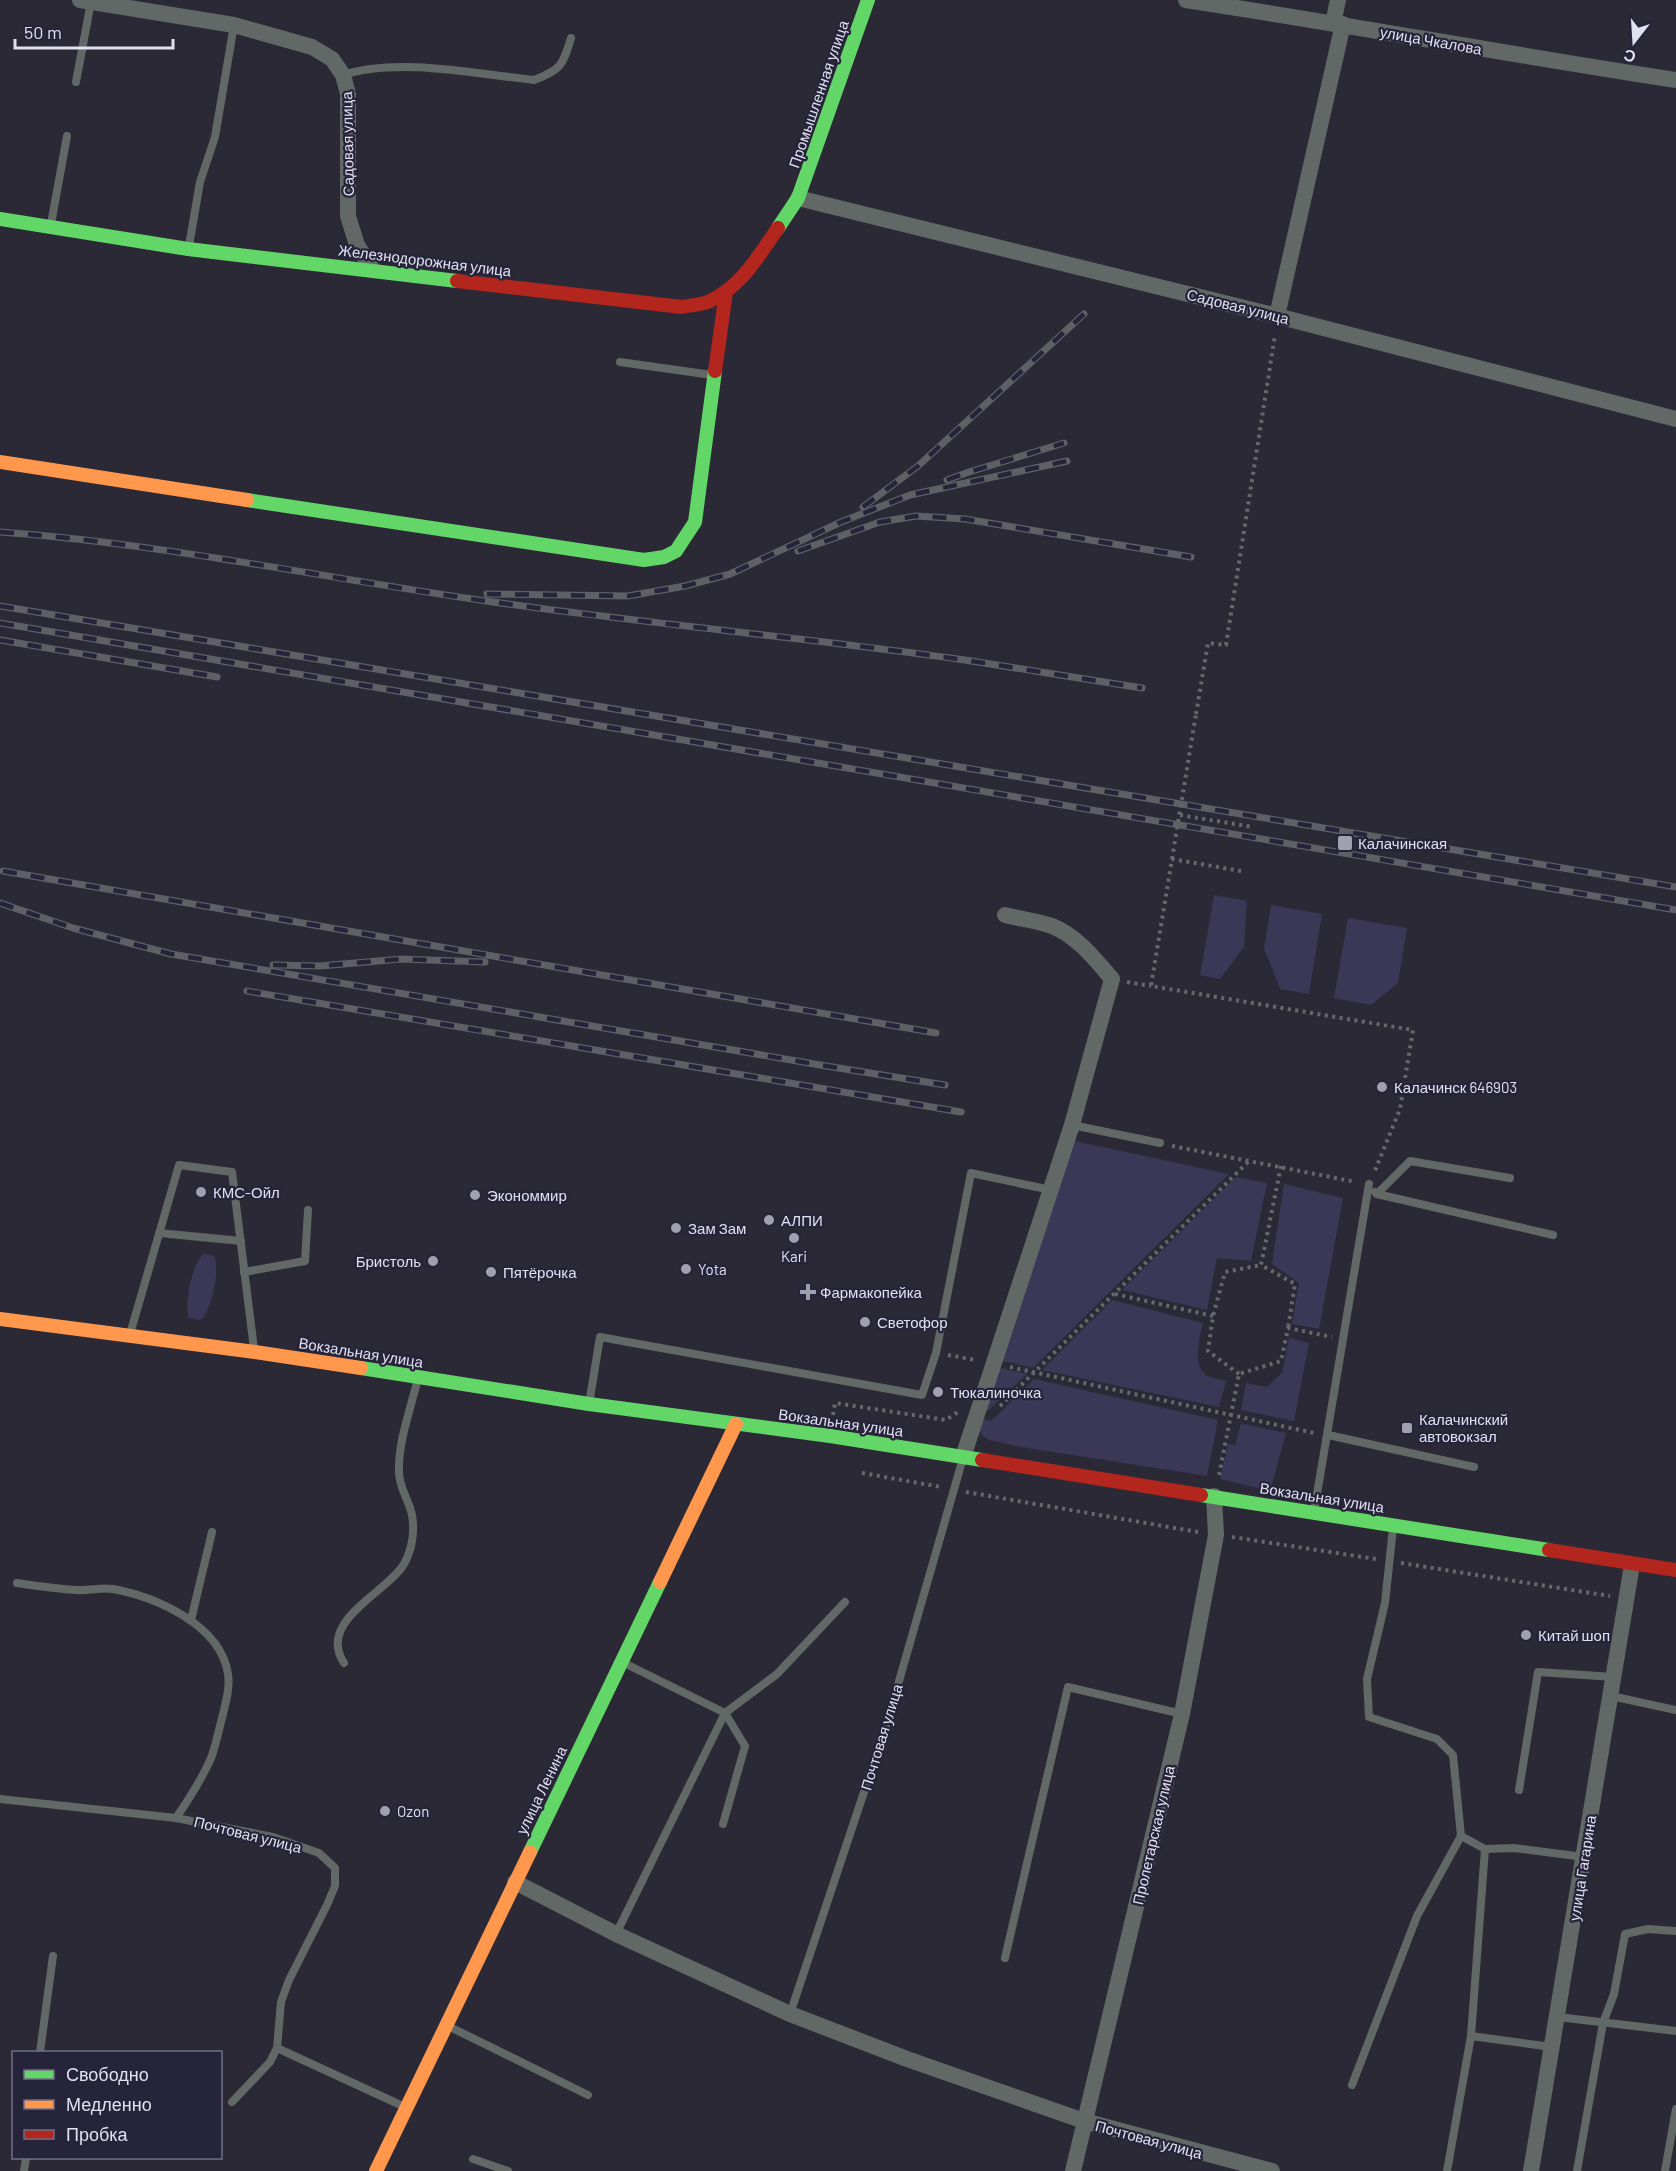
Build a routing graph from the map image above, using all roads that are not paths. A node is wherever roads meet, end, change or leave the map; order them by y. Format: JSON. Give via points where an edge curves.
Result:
{"nodes":[{"id":1,"x":868,"y":0,"type":"edge"},
{"id":2,"x":1186,"y":0,"type":"edge"},
{"id":3,"x":1338,"y":0,"type":"edge"},
{"id":4,"x":86,"y":1,"type":"edge"},
{"id":5,"x":1338,"y":23,"type":"junction"},
{"id":6,"x":234,"y":25,"type":"junction"},
{"id":7,"x":571,"y":38,"type":"dead end"},
{"id":8,"x":343,"y":75,"type":"junction"},
{"id":9,"x":1676,"y":80,"type":"edge"},
{"id":10,"x":76,"y":82,"type":"dead end"},
{"id":11,"x":67,"y":136,"type":"dead end"},
{"id":12,"x":798,"y":198,"type":"junction"},
{"id":13,"x":0,"y":219,"type":"edge"},
{"id":14,"x":51,"y":227,"type":"junction"},
{"id":15,"x":188,"y":249,"type":"junction"},
{"id":16,"x":374,"y":270,"type":"junction"},
{"id":17,"x":726,"y":292,"type":"junction"},
{"id":18,"x":1277,"y":316,"type":"junction"},
{"id":19,"x":620,"y":362,"type":"dead end"},
{"id":20,"x":716,"y":375,"type":"junction"},
{"id":21,"x":1676,"y":419,"type":"edge"},
{"id":22,"x":0,"y":462,"type":"edge"},
{"id":23,"x":1005,"y":915,"type":"dead end"},
{"id":24,"x":1072,"y":1125,"type":"junction"},
{"id":25,"x":1160,"y":1143,"type":"road end"},
{"id":26,"x":1510,"y":1178,"type":"dead end"},
{"id":27,"x":1051,"y":1190,"type":"junction"},
{"id":28,"x":1377,"y":1194,"type":"junction"},
{"id":29,"x":308,"y":1210,"type":"dead end"},
{"id":30,"x":159,"y":1233,"type":"junction"},
{"id":31,"x":1553,"y":1235,"type":"dead end"},
{"id":32,"x":241,"y":1241,"type":"junction"},
{"id":33,"x":244,"y":1272,"type":"junction"},
{"id":34,"x":0,"y":1318,"type":"edge"},
{"id":35,"x":130,"y":1335,"type":"junction"},
{"id":36,"x":255,"y":1352,"type":"junction"},
{"id":37,"x":418,"y":1378,"type":"junction"},
{"id":38,"x":589,"y":1404,"type":"junction"},
{"id":39,"x":736,"y":1424,"type":"junction"},
{"id":40,"x":1328,"y":1435,"type":"junction"},
{"id":41,"x":963,"y":1457,"type":"junction"},
{"id":42,"x":1474,"y":1467,"type":"dead end"},
{"id":43,"x":1214,"y":1496,"type":"junction"},
{"id":44,"x":1314,"y":1512,"type":"junction"},
{"id":45,"x":1393,"y":1525,"type":"junction"},
{"id":46,"x":212,"y":1532,"type":"dead end"},
{"id":47,"x":1632,"y":1565,"type":"junction"},
{"id":48,"x":1676,"y":1570,"type":"edge"},
{"id":49,"x":17,"y":1583,"type":"dead end"},
{"id":50,"x":845,"y":1602,"type":"dead end"},
{"id":51,"x":191,"y":1620,"type":"junction"},
{"id":52,"x":621,"y":1662,"type":"junction"},
{"id":53,"x":344,"y":1663,"type":"dead end"},
{"id":54,"x":1614,"y":1677,"type":"junction"},
{"id":55,"x":1611,"y":1696,"type":"junction"},
{"id":56,"x":1676,"y":1710,"type":"edge"},
{"id":57,"x":725,"y":1713,"type":"junction"},
{"id":58,"x":1182,"y":1714,"type":"junction"},
{"id":59,"x":1519,"y":1790,"type":"dead end"},
{"id":60,"x":0,"y":1799,"type":"edge"},
{"id":61,"x":176,"y":1818,"type":"junction"},
{"id":62,"x":723,"y":1824,"type":"dead end"},
{"id":63,"x":1461,"y":1836,"type":"junction"},
{"id":64,"x":1485,"y":1849,"type":"junction"},
{"id":65,"x":1584,"y":1857,"type":"junction"},
{"id":66,"x":515,"y":1882,"type":"junction"},
{"id":67,"x":1676,"y":1931,"type":"edge"},
{"id":68,"x":616,"y":1934,"type":"junction"},
{"id":69,"x":53,"y":1956,"type":"dead end"},
{"id":70,"x":1005,"y":1958,"type":"dead end"},
{"id":71,"x":790,"y":2014,"type":"junction"},
{"id":72,"x":1558,"y":2017,"type":"junction"},
{"id":73,"x":1603,"y":2023,"type":"junction"},
{"id":74,"x":446,"y":2025,"type":"junction"},
{"id":75,"x":1676,"y":2031,"type":"edge"},
{"id":76,"x":1471,"y":2036,"type":"junction"},
{"id":77,"x":1552,"y":2047,"type":"junction"},
{"id":78,"x":277,"y":2048,"type":"junction"},
{"id":79,"x":40,"y":2051,"type":"edge"},
{"id":80,"x":1352,"y":2085,"type":"dead end"},
{"id":81,"x":588,"y":2095,"type":"dead end"},
{"id":82,"x":232,"y":2102,"type":"dead end"},
{"id":83,"x":407,"y":2108,"type":"junction"},
{"id":84,"x":1676,"y":2109,"type":"edge"},
{"id":85,"x":1084,"y":2121,"type":"junction"},
{"id":86,"x":472,"y":2159,"type":"dead end"},
{"id":87,"x":376,"y":2171,"type":"edge"},
{"id":88,"x":508,"y":2171,"type":"edge"},
{"id":89,"x":1073,"y":2171,"type":"edge"},
{"id":90,"x":1272,"y":2171,"type":"edge"},
{"id":91,"x":1447,"y":2171,"type":"edge"},
{"id":92,"x":1531,"y":2171,"type":"edge"},
{"id":93,"x":1577,"y":2171,"type":"edge"},
{"id":94,"x":1665,"y":2171,"type":"edge"}],
"edges":[{"from":1,"to":12,"type":"main road","name":"Промышленная улица"},
{"from":2,"to":5,"type":"street","name":"улица Чкалова"},
{"from":3,"to":5,"type":"street"},
{"from":4,"to":6,"type":"street","name":"Садовая улица"},
{"from":4,"to":10,"type":"lane"},
{"from":5,"to":9,"type":"street","name":"улица Чкалова"},
{"from":5,"to":18,"type":"street"},
{"from":6,"to":8,"type":"street","name":"Садовая улица","via":[[312,47],[332,59]]},
{"from":6,"to":15,"type":"lane","via":[[215,137],[200,182]]},
{"from":7,"to":8,"type":"lane","via":[[554,73],[534,80],[388,66]]},
{"from":8,"to":16,"type":"street","name":"Садовая улица","via":[[348,94],[348,216],[357,245]]},
{"from":11,"to":14,"type":"lane"},
{"from":12,"to":17,"type":"main road","name":"Железнодорожная улица","via":[[748,271]]},
{"from":12,"to":18,"type":"street","name":"Садовая улица"},
{"from":13,"to":14,"type":"main road","name":"Железнодорожная улица"},
{"from":14,"to":15,"type":"main road","name":"Железнодорожная улица"},
{"from":15,"to":16,"type":"main road","name":"Железнодорожная улица"},
{"from":16,"to":17,"type":"main road","name":"Железнодорожная улица","via":[[682,307],[708,302]]},
{"from":17,"to":20,"type":"main road"},
{"from":18,"to":21,"type":"street","name":"Садовая улица"},
{"from":19,"to":20,"type":"lane"},
{"from":20,"to":22,"type":"main road","via":[[694,522],[682,547],[663,559],[644,560]]},
{"from":23,"to":24,"type":"street","via":[[1052,927],[1073,938],[1112,979]]},
{"from":24,"to":25,"type":"lane"},
{"from":24,"to":27,"type":"street"},
{"from":26,"to":28,"type":"lane","via":[[1410,1161]]},
{"from":27,"to":38,"type":"lane","via":[[971,1173],[936,1353],[922,1395],[600,1337]]},
{"from":27,"to":41,"type":"street"},
{"from":28,"to":31,"type":"lane"},
{"from":28,"to":40,"type":"lane","via":[[1369,1184]]},
{"from":29,"to":33,"type":"lane","via":[[305,1261]]},
{"from":30,"to":32,"type":"lane"},
{"from":30,"to":32,"type":"lane","via":[[179,1165],[232,1172]]},
{"from":30,"to":35,"type":"lane"},
{"from":32,"to":33,"type":"lane"},
{"from":33,"to":36,"type":"lane"},
{"from":34,"to":35,"type":"main road","name":"Вокзальная улица"},
{"from":35,"to":36,"type":"main road","name":"Вокзальная улица"},
{"from":36,"to":37,"type":"main road","name":"Вокзальная улица"},
{"from":37,"to":38,"type":"main road","name":"Вокзальная улица"},
{"from":37,"to":53,"type":"lane","via":[[399,1472],[412,1514],[410,1550],[403,1566],[348,1617],[338,1638],[337,1653]]},
{"from":38,"to":39,"type":"main road","name":"Вокзальная улица"},
{"from":39,"to":41,"type":"main road","name":"Вокзальная улица"},
{"from":39,"to":52,"type":"main road","name":"улица Ленина"},
{"from":40,"to":42,"type":"lane"},
{"from":40,"to":44,"type":"lane"},
{"from":41,"to":43,"type":"main road","name":"Вокзальная улица"},
{"from":41,"to":71,"type":"lane","name":"Почтовая улица","via":[[887,1723]]},
{"from":43,"to":44,"type":"main road","name":"Вокзальная улица"},
{"from":43,"to":58,"type":"street","name":"Пролетарская улица","via":[[1216,1535]]},
{"from":44,"to":45,"type":"main road","name":"Вокзальная улица"},
{"from":45,"to":47,"type":"main road","name":"Вокзальная улица"},
{"from":45,"to":63,"type":"lane","via":[[1385,1603],[1367,1679],[1369,1718],[1437,1738],[1453,1755]]},
{"from":46,"to":51,"type":"lane"},
{"from":47,"to":48,"type":"main road","name":"Вокзальная улица"},
{"from":47,"to":54,"type":"street","name":"улица Гагарина"},
{"from":49,"to":51,"type":"lane","via":[[78,1590],[111,1589],[139,1596]]},
{"from":50,"to":57,"type":"lane","via":[[777,1674]]},
{"from":51,"to":61,"type":"lane","via":[[221,1653],[229,1689],[211,1758]]},
{"from":52,"to":57,"type":"lane"},
{"from":52,"to":66,"type":"main road","name":"улица Ленина"},
{"from":54,"to":55,"type":"street","name":"улица Гагарина"},
{"from":54,"to":59,"type":"lane","via":[[1538,1672]]},
{"from":55,"to":56,"type":"lane"},
{"from":55,"to":65,"type":"street","name":"улица Гагарина"},
{"from":57,"to":62,"type":"lane","via":[[745,1746]]},
{"from":57,"to":68,"type":"lane"},
{"from":58,"to":70,"type":"lane","via":[[1068,1687]]},
{"from":58,"to":85,"type":"street","name":"Пролетарская улица"},
{"from":60,"to":61,"type":"lane","name":"Почтовая улица"},
{"from":61,"to":78,"type":"lane","name":"Почтовая улица","via":[[273,1837],[319,1853],[335,1868],[335,1886],[281,2002]]},
{"from":63,"to":64,"type":"lane"},
{"from":63,"to":80,"type":"lane","via":[[1417,1916]]},
{"from":64,"to":65,"type":"lane","via":[[1514,1848]]},
{"from":64,"to":76,"type":"lane"},
{"from":65,"to":72,"type":"street","name":"улица Гагарина"},
{"from":66,"to":68,"type":"street","name":"Почтовая улица"},
{"from":66,"to":74,"type":"main road","name":"улица Ленина"},
{"from":67,"to":73,"type":"lane","via":[[1648,1929],[1625,1934],[1614,1994]]},
{"from":68,"to":71,"type":"street","name":"Почтовая улица"},
{"from":69,"to":79,"type":"lane"},
{"from":71,"to":85,"type":"street","name":"Почтовая улица"},
{"from":72,"to":73,"type":"lane"},
{"from":72,"to":77,"type":"street","name":"улица Гагарина"},
{"from":73,"to":75,"type":"lane"},
{"from":73,"to":93,"type":"lane"},
{"from":74,"to":81,"type":"lane"},
{"from":74,"to":83,"type":"main road","name":"улица Ленина"},
{"from":76,"to":77,"type":"lane"},
{"from":76,"to":91,"type":"lane"},
{"from":77,"to":92,"type":"street","name":"улица Гагарина"},
{"from":78,"to":82,"type":"lane","name":"Почтовая улица","via":[[270,2062]]},
{"from":78,"to":83,"type":"lane"},
{"from":83,"to":87,"type":"main road","name":"улица Ленина"},
{"from":84,"to":94,"type":"lane"},
{"from":85,"to":89,"type":"street","name":"Пролетарская улица"},
{"from":85,"to":90,"type":"street","name":"Почтовая улица"},
{"from":86,"to":88,"type":"lane"}]}
